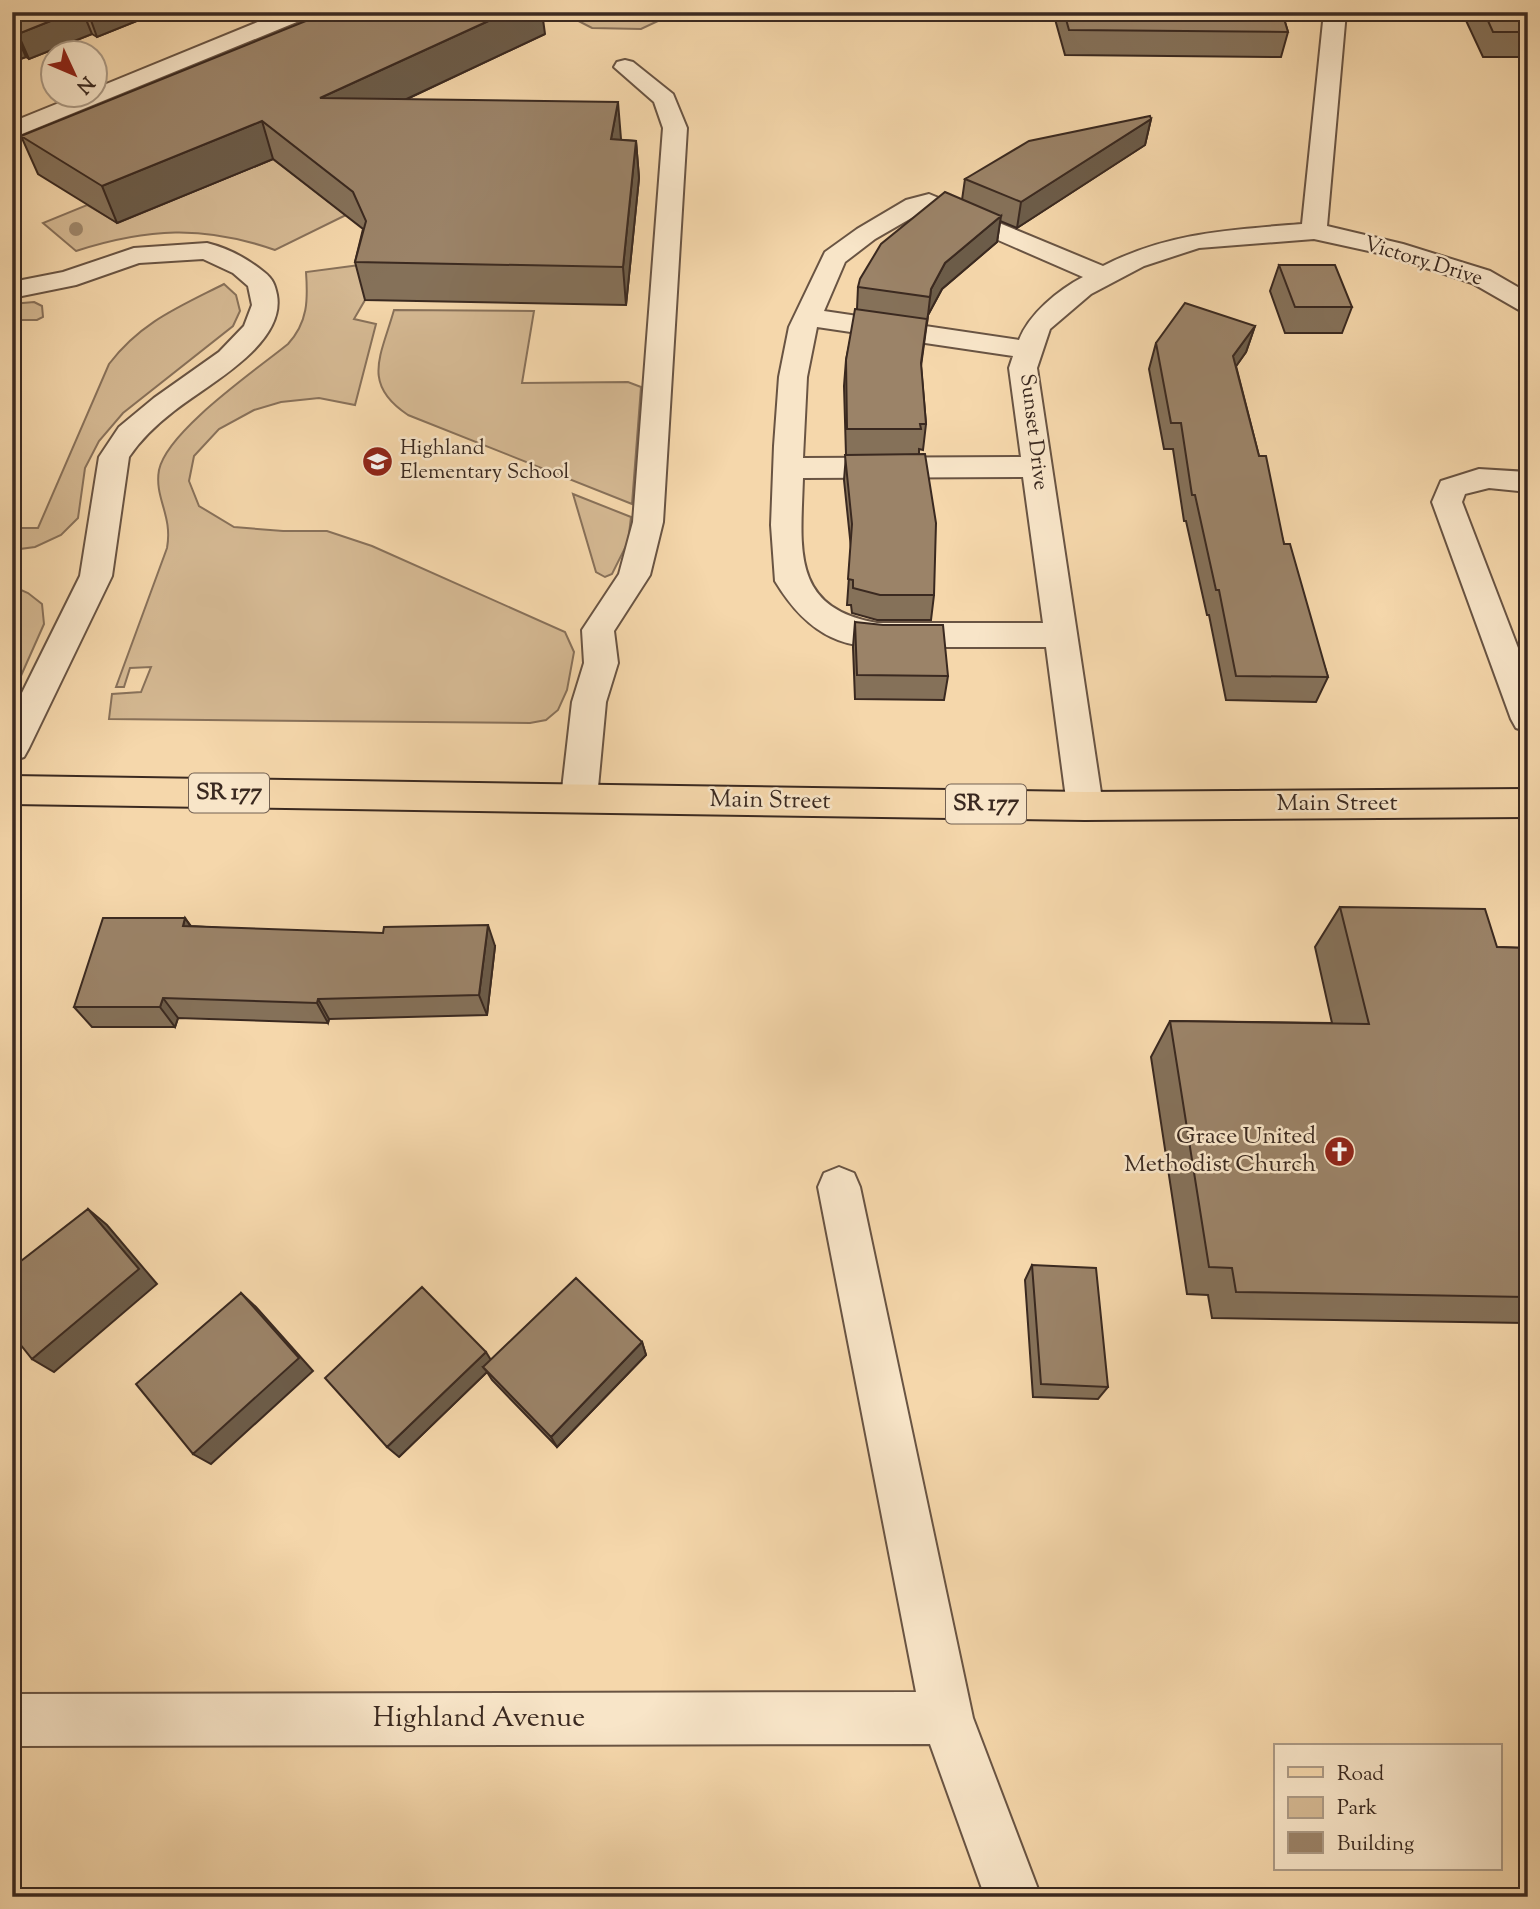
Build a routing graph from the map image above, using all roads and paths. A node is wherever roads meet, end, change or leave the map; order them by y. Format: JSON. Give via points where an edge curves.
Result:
{"nodes":[{"id":1,"x":301,"y":12,"type":"edge"},
{"id":2,"x":1335,"y":12,"type":"edge"},
{"id":3,"x":625,"y":67,"type":"dead end"},
{"id":4,"x":12,"y":131,"type":"edge"},
{"id":5,"x":1314,"y":231,"type":"junction"},
{"id":6,"x":1104,"y":276,"type":"junction"},
{"id":7,"x":12,"y":290,"type":"edge"},
{"id":8,"x":1528,"y":304,"type":"edge"},
{"id":9,"x":807,"y":317,"type":"junction"},
{"id":10,"x":1029,"y":350,"type":"junction"},
{"id":11,"x":1037,"y":467,"type":"junction"},
{"id":12,"x":788,"y":468,"type":"junction"},
{"id":13,"x":1528,"y":482,"type":"edge"},
{"id":14,"x":1061,"y":635,"type":"junction"},
{"id":15,"x":1528,"y":719,"type":"edge"},
{"id":16,"x":12,"y":748,"type":"edge"},
{"id":17,"x":12,"y":790,"type":"edge"},
{"id":18,"x":579,"y":798,"type":"junction"},
{"id":19,"x":1528,"y":803,"type":"edge"},
{"id":20,"x":1085,"y":806,"type":"junction"},
{"id":21,"x":839,"y":1187,"type":"dead end"},
{"id":22,"x":947,"y":1718,"type":"junction"},
{"id":23,"x":12,"y":1720,"type":"edge"},
{"id":24,"x":1013,"y":1897,"type":"edge"}],
"edges":[{"from":1,"to":4,"type":"street"},
{"from":2,"to":5,"type":"street"},
{"from":3,"to":18,"type":"street","via":[[665,99],[675,128],[648,522],[634,575],[598,630],[601,663],[589,702]]},
{"from":5,"to":6,"type":"street","name":"Sunset Drive","via":[[1196,241],[1135,260]]},
{"from":5,"to":8,"type":"street","name":"Victory Drive","via":[[1481,277]]},
{"from":6,"to":9,"type":"street","via":[[929,201],[866,234],[834,258]]},
{"from":6,"to":10,"type":"street","name":"Sunset Drive","via":[[1082,288],[1038,326]]},
{"from":7,"to":16,"type":"street","via":[[67,279],[134,256],[207,251],[242,267],[261,283],[265,304],[257,329],[229,358],[129,434],[114,457],[96,576]]},
{"from":9,"to":10,"type":"street"},
{"from":9,"to":12,"type":"street","via":[[793,377]]},
{"from":10,"to":11,"type":"street","name":"Sunset Drive","via":[[1023,368]]},
{"from":11,"to":12,"type":"street"},
{"from":11,"to":14,"type":"street","name":"Sunset Drive"},
{"from":12,"to":14,"type":"street","via":[[786,525],[791,581],[807,604],[843,629],[877,635]]},
{"from":13,"to":15,"type":"street","via":[[1463,481],[1452,488],[1447,502]]},
{"from":14,"to":20,"type":"street","name":"Sunset Drive"},
{"from":17,"to":18,"type":"main road","name":"Main Street","number":"SR 177"},
{"from":18,"to":20,"type":"main road","name":"Main Street","number":"SR 177"},
{"from":19,"to":20,"type":"main road","name":"Main Street","number":"SR 177"},
{"from":21,"to":22,"type":"street"},
{"from":22,"to":23,"type":"street","name":"Highland Avenue"},
{"from":22,"to":24,"type":"street"}]}
